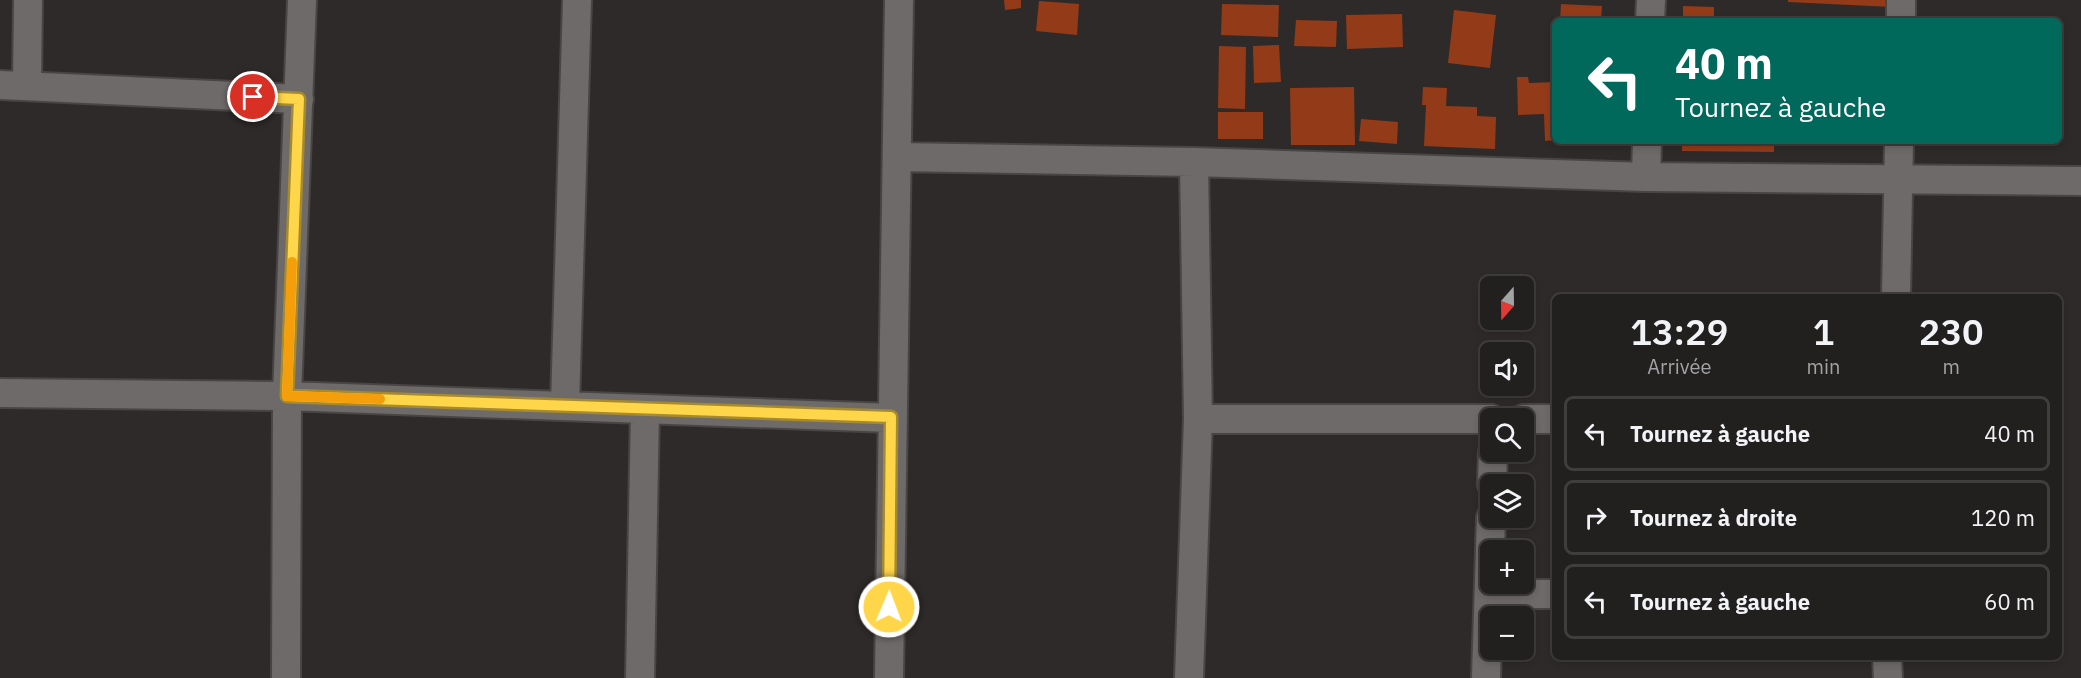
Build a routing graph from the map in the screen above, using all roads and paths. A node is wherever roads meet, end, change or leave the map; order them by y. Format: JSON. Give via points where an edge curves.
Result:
{"nodes":[{"id":1,"x":28,"y":0,"type":"edge"},
{"id":2,"x":302,"y":0,"type":"edge"},
{"id":3,"x":578,"y":0,"type":"edge"},
{"id":4,"x":899,"y":0,"type":"edge"},
{"id":5,"x":1651,"y":0,"type":"edge"},
{"id":6,"x":1901,"y":0,"type":"edge"},
{"id":7,"x":1650,"y":18,"type":"edge"},
{"id":8,"x":1901,"y":18,"type":"edge"},
{"id":9,"x":13,"y":86,"type":"edge"},
{"id":10,"x":299,"y":99,"type":"junction"},
{"id":11,"x":1647,"y":144,"type":"edge"},
{"id":12,"x":1899,"y":144,"type":"edge"},
{"id":13,"x":897,"y":157,"type":"junction"},
{"id":14,"x":1194,"y":162,"type":"junction"},
{"id":15,"x":1646,"y":177,"type":"junction"},
{"id":16,"x":1899,"y":177,"type":"junction"},
{"id":17,"x":2081,"y":181,"type":"edge"},
{"id":18,"x":1896,"y":294,"type":"edge"},
{"id":19,"x":0,"y":393,"type":"edge"},
{"id":20,"x":287,"y":396,"type":"junction"},
{"id":21,"x":565,"y":405,"type":"junction"},
{"id":22,"x":645,"y":408,"type":"junction"},
{"id":23,"x":891,"y":417,"type":"junction"},
{"id":24,"x":1198,"y":419,"type":"junction"},
{"id":25,"x":1480,"y":419,"type":"edge"},
{"id":26,"x":1534,"y":419,"type":"edge"},
{"id":27,"x":1552,"y":419,"type":"edge"},
{"id":28,"x":1489,"y":594,"type":"edge"},
{"id":29,"x":1534,"y":594,"type":"edge"},
{"id":30,"x":1552,"y":594,"type":"edge"},
{"id":31,"x":1887,"y":660,"type":"edge"},
{"id":32,"x":286,"y":678,"type":"edge"},
{"id":33,"x":640,"y":678,"type":"edge"},
{"id":34,"x":889,"y":678,"type":"edge"},
{"id":35,"x":1189,"y":678,"type":"edge"},
{"id":36,"x":1486,"y":678,"type":"edge"},
{"id":37,"x":1888,"y":678,"type":"edge"}],
"edges":[{"from":1,"to":9,"type":"street"},
{"from":2,"to":10,"type":"street"},
{"from":3,"to":21,"type":"street"},
{"from":4,"to":13,"type":"street"},
{"from":5,"to":7,"type":"street"},
{"from":6,"to":8,"type":"street"},
{"from":9,"to":10,"type":"street"},
{"from":10,"to":20,"type":"street"},
{"from":11,"to":15,"type":"street"},
{"from":12,"to":16,"type":"street"},
{"from":13,"to":14,"type":"street"},
{"from":13,"to":23,"type":"street"},
{"from":14,"to":15,"type":"street"},
{"from":14,"to":24,"type":"street"},
{"from":15,"to":16,"type":"street"},
{"from":16,"to":17,"type":"street"},
{"from":16,"to":18,"type":"street"},
{"from":19,"to":20,"type":"street"},
{"from":20,"to":21,"type":"street"},
{"from":20,"to":32,"type":"street"},
{"from":21,"to":22,"type":"street"},
{"from":22,"to":23,"type":"street"},
{"from":22,"to":33,"type":"street"},
{"from":23,"to":34,"type":"street"},
{"from":24,"to":25,"type":"street"},
{"from":24,"to":35,"type":"street"},
{"from":26,"to":27,"type":"street"},
{"from":28,"to":36,"type":"street"},
{"from":29,"to":30,"type":"street"},
{"from":31,"to":37,"type":"street"}]}
